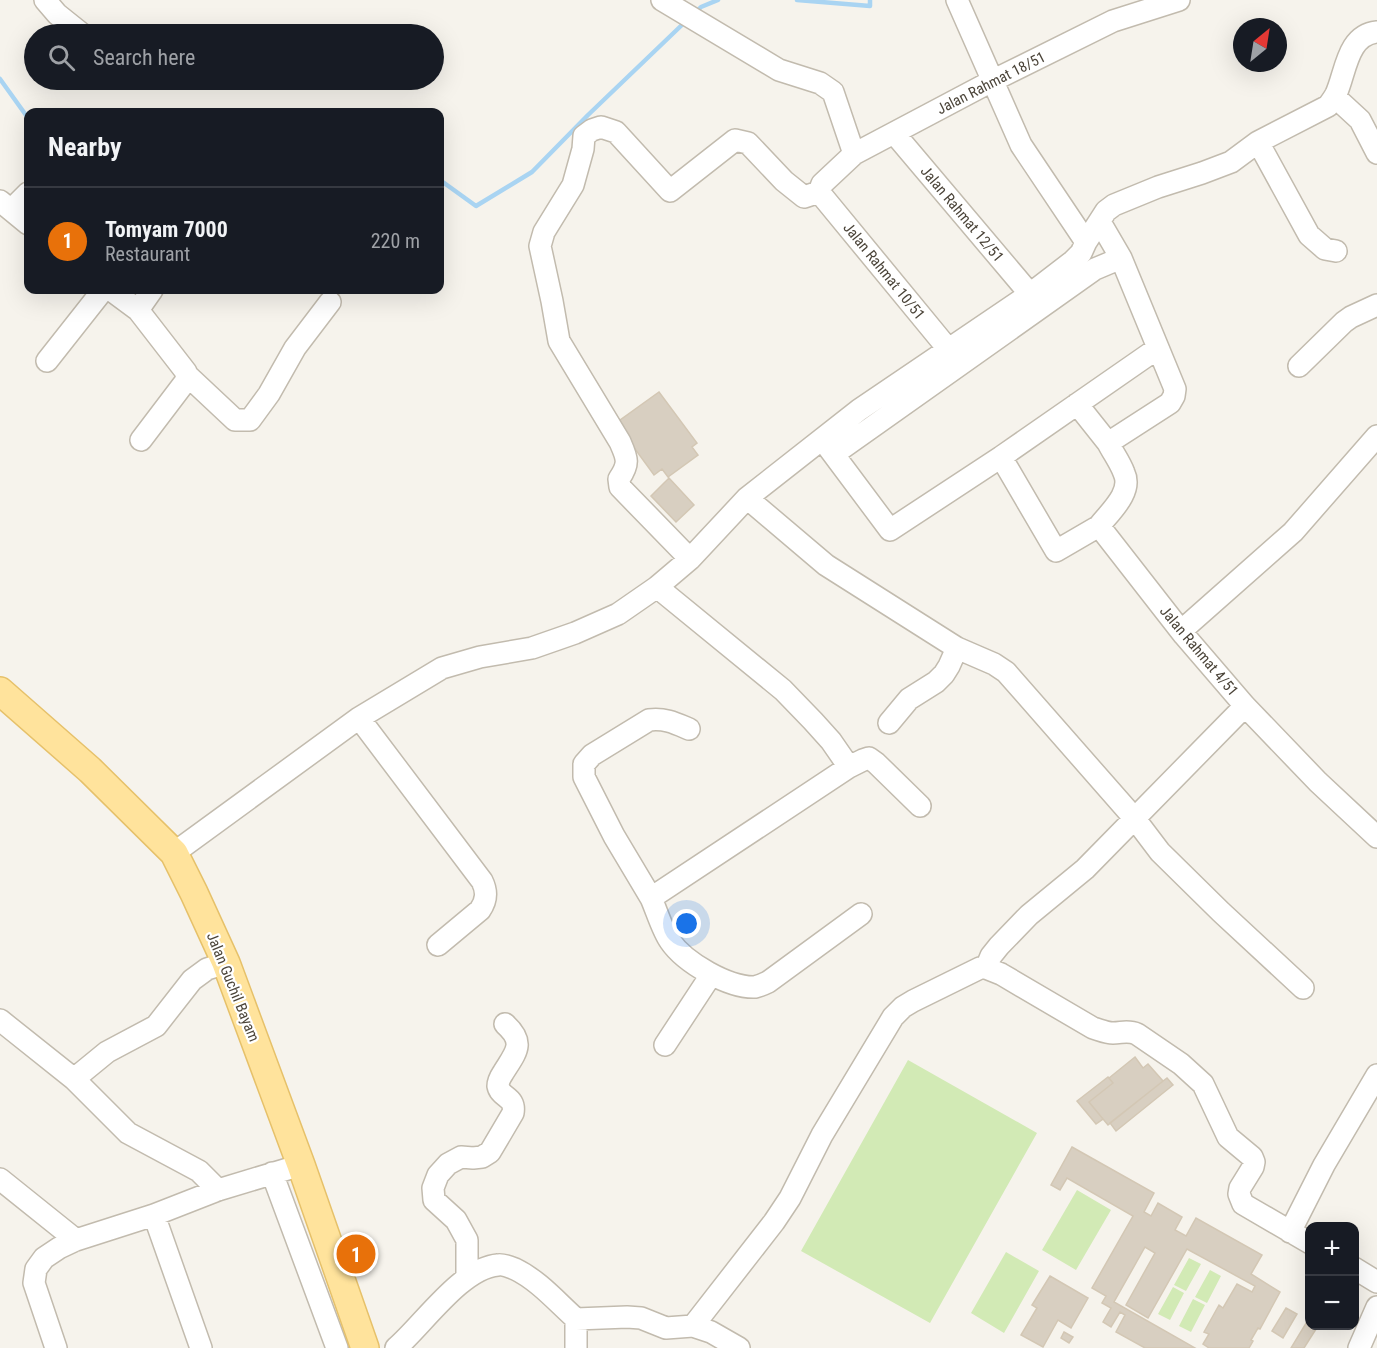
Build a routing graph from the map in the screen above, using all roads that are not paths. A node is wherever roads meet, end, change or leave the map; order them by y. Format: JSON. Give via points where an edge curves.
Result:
{"nodes":[{"id":1,"x":45,"y":0,"type":"edge"},
{"id":2,"x":957,"y":0,"type":"edge"},
{"id":3,"x":1179,"y":0,"type":"edge"},
{"id":4,"x":665,"y":2,"type":"edge"},
{"id":5,"x":70,"y":24,"type":"edge"},
{"id":6,"x":1377,"y":32,"type":"edge"},
{"id":7,"x":992,"y":81,"type":"junction"},
{"id":8,"x":1335,"y":97,"type":"junction"},
{"id":9,"x":894,"y":134,"type":"junction"},
{"id":10,"x":1258,"y":142,"type":"junction"},
{"id":11,"x":1377,"y":153,"type":"edge"},
{"id":12,"x":854,"y":154,"type":"junction"},
{"id":13,"x":819,"y":192,"type":"junction"},
{"id":14,"x":24,"y":195,"type":"edge"},
{"id":15,"x":6,"y":205,"type":"edge"},
{"id":16,"x":24,"y":221,"type":"edge"},
{"id":17,"x":1100,"y":222,"type":"junction"},
{"id":18,"x":1086,"y":242,"type":"junction"},
{"id":19,"x":1336,"y":251,"type":"dead end"},
{"id":20,"x":1121,"y":258,"type":"junction"},
{"id":21,"x":100,"y":294,"type":"edge"},
{"id":22,"x":116,"y":294,"type":"edge"},
{"id":23,"x":149,"y":294,"type":"edge"},
{"id":24,"x":1030,"y":294,"type":"junction"},
{"id":25,"x":330,"y":302,"type":"dead end"},
{"id":26,"x":1377,"y":305,"type":"edge"},
{"id":27,"x":138,"y":310,"type":"junction"},
{"id":28,"x":1158,"y":348,"type":"junction"},
{"id":29,"x":949,"y":350,"type":"junction"},
{"id":30,"x":47,"y":362,"type":"dead end"},
{"id":31,"x":1299,"y":366,"type":"dead end"},
{"id":32,"x":187,"y":375,"type":"junction"},
{"id":33,"x":1077,"y":404,"type":"junction"},
{"id":34,"x":1377,"y":436,"type":"edge"},
{"id":35,"x":141,"y":440,"type":"dead end"},
{"id":36,"x":1108,"y":443,"type":"junction"},
{"id":37,"x":828,"y":446,"type":"junction"},
{"id":38,"x":1001,"y":457,"type":"junction"},
{"id":39,"x":747,"y":498,"type":"junction"},
{"id":40,"x":1099,"y":526,"type":"junction"},
{"id":41,"x":690,"y":559,"type":"junction"},
{"id":42,"x":657,"y":587,"type":"junction"},
{"id":43,"x":1181,"y":631,"type":"junction"},
{"id":44,"x":957,"y":648,"type":"junction"},
{"id":45,"x":0,"y":691,"type":"edge"},
{"id":46,"x":1245,"y":706,"type":"junction"},
{"id":47,"x":359,"y":718,"type":"junction"},
{"id":48,"x":889,"y":723,"type":"dead end"},
{"id":49,"x":689,"y":729,"type":"dead end"},
{"id":50,"x":849,"y":767,"type":"junction"},
{"id":51,"x":920,"y":806,"type":"dead end"},
{"id":52,"x":1135,"y":819,"type":"junction"},
{"id":53,"x":1377,"y":837,"type":"edge"},
{"id":54,"x":174,"y":853,"type":"junction"},
{"id":55,"x":651,"y":898,"type":"junction"},
{"id":56,"x":861,"y":914,"type":"dead end"},
{"id":57,"x":438,"y":945,"type":"dead end"},
{"id":58,"x":226,"y":963,"type":"junction"},
{"id":59,"x":986,"y":968,"type":"junction"},
{"id":60,"x":711,"y":975,"type":"junction"},
{"id":61,"x":1303,"y":988,"type":"dead end"},
{"id":62,"x":505,"y":1024,"type":"dead end"},
{"id":63,"x":3,"y":1030,"type":"edge"},
{"id":64,"x":665,"y":1046,"type":"dead end"},
{"id":65,"x":1377,"y":1075,"type":"edge"},
{"id":66,"x":74,"y":1079,"type":"junction"},
{"id":67,"x":300,"y":1165,"type":"junction"},
{"id":68,"x":272,"y":1173,"type":"junction"},
{"id":69,"x":0,"y":1179,"type":"edge"},
{"id":70,"x":218,"y":1190,"type":"junction"},
{"id":71,"x":154,"y":1215,"type":"junction"},
{"id":72,"x":1290,"y":1232,"type":"junction"},
{"id":73,"x":76,"y":1240,"type":"junction"},
{"id":74,"x":1305,"y":1240,"type":"edge"},
{"id":75,"x":1359,"y":1271,"type":"edge"},
{"id":76,"x":467,"y":1277,"type":"junction"},
{"id":77,"x":1377,"y":1282,"type":"edge"},
{"id":78,"x":1377,"y":1307,"type":"edge"},
{"id":79,"x":576,"y":1319,"type":"junction"},
{"id":80,"x":693,"y":1326,"type":"junction"},
{"id":81,"x":56,"y":1348,"type":"edge"},
{"id":82,"x":201,"y":1348,"type":"edge"},
{"id":83,"x":337,"y":1348,"type":"edge"},
{"id":84,"x":365,"y":1348,"type":"edge"},
{"id":85,"x":396,"y":1348,"type":"edge"},
{"id":86,"x":576,"y":1348,"type":"edge"},
{"id":87,"x":739,"y":1348,"type":"edge"},
{"id":88,"x":1359,"y":1348,"type":"edge"}],
"edges":[{"from":1,"to":5,"type":"street"},
{"from":2,"to":7,"type":"street"},
{"from":3,"to":7,"type":"street","name":"Jalan Rahmat 18/51","via":[[1113,21]]},
{"from":4,"to":12,"type":"street","via":[[779,70],[820,83],[833,92]]},
{"from":6,"to":8,"type":"street","via":[[1353,45]]},
{"from":7,"to":9,"type":"street","name":"Jalan Rahmat 18/51"},
{"from":7,"to":18,"type":"street","via":[[1021,145]]},
{"from":8,"to":10,"type":"street","via":[[1328,106]]},
{"from":8,"to":11,"type":"street","via":[[1360,120]]},
{"from":9,"to":12,"type":"street","name":"Jalan Rahmat 18/51"},
{"from":9,"to":24,"type":"street","name":"Jalan Rahmat 12/51"},
{"from":10,"to":17,"type":"street","via":[[1231,162],[1114,205]]},
{"from":10,"to":19,"type":"street","via":[[1309,235],[1324,249]]},
{"from":12,"to":13,"type":"street","name":"Jalan Rahmat 18/51","via":[[822,184]]},
{"from":13,"to":29,"type":"street","name":"Jalan Rahmat 10/51"},
{"from":13,"to":41,"type":"street","via":[[804,197],[748,143],[735,140],[670,191],[616,132],[601,127],[584,136],[573,185],[544,232],[540,246],[559,341],[620,442],[627,460],[620,486]]},
{"from":14,"to":15,"type":"street"},
{"from":15,"to":16,"type":"street"},
{"from":17,"to":18,"type":"street"},
{"from":17,"to":20,"type":"street"},
{"from":18,"to":24,"type":"street","via":[[1073,261]]},
{"from":20,"to":28,"type":"street"},
{"from":20,"to":37,"type":"street","via":[[1095,268]]},
{"from":21,"to":30,"type":"street"},
{"from":22,"to":27,"type":"street"},
{"from":23,"to":27,"type":"street"},
{"from":24,"to":29,"type":"street"},
{"from":25,"to":32,"type":"street","via":[[295,348],[250,420],[235,420]]},
{"from":26,"to":31,"type":"street","via":[[1344,322]]},
{"from":27,"to":32,"type":"street"},
{"from":28,"to":33,"type":"street"},
{"from":28,"to":36,"type":"street","via":[[1175,389],[1174,396],[1170,403]]},
{"from":29,"to":37,"type":"street","via":[[859,410]]},
{"from":32,"to":35,"type":"street"},
{"from":33,"to":36,"type":"street"},
{"from":33,"to":38,"type":"street"},
{"from":34,"to":43,"type":"street","via":[[1293,532]]},
{"from":36,"to":40,"type":"street","via":[[1127,485]]},
{"from":37,"to":38,"type":"street","via":[[890,530]]},
{"from":37,"to":39,"type":"street"},
{"from":38,"to":40,"type":"street","via":[[1056,551]]},
{"from":39,"to":41,"type":"street"},
{"from":39,"to":44,"type":"street","via":[[826,565]]},
{"from":40,"to":43,"type":"street","name":"Jalan Rahmat 4/51"},
{"from":41,"to":42,"type":"street"},
{"from":42,"to":47,"type":"street","via":[[618,614],[575,633],[532,648],[442,668]]},
{"from":42,"to":50,"type":"street","via":[[783,690],[831,741]]},
{"from":43,"to":46,"type":"street","name":"Jalan Rahmat 4/51"},
{"from":44,"to":48,"type":"street","via":[[944,674],[909,699]]},
{"from":44,"to":52,"type":"street","via":[[1006,672]]},
{"from":45,"to":54,"type":"main road","name":"Jalan Guchil Bayam","via":[[90,770]]},
{"from":46,"to":52,"type":"street"},
{"from":46,"to":53,"type":"street","name":"Jalan Rahmat 4/51"},
{"from":47,"to":54,"type":"street"},
{"from":47,"to":57,"type":"street","via":[[485,888],[485,903],[480,910]]},
{"from":49,"to":55,"type":"street","via":[[670,721],[649,720],[584,764],[584,777]]},
{"from":50,"to":51,"type":"street","via":[[869,758]]},
{"from":50,"to":55,"type":"street"},
{"from":52,"to":59,"type":"street","via":[[1085,869],[1029,915],[999,946]]},
{"from":52,"to":61,"type":"street","via":[[1160,852]]},
{"from":54,"to":58,"type":"main road","name":"Jalan Guchil Bayam"},
{"from":55,"to":60,"type":"street","via":[[669,941]]},
{"from":56,"to":60,"type":"street","via":[[757,987],[733,984]]},
{"from":58,"to":66,"type":"street","via":[[207,969],[192,980],[156,1026],[107,1052]]},
{"from":58,"to":67,"type":"main road","name":"Jalan Guchil Bayam"},
{"from":59,"to":72,"type":"street","via":[[1093,1028],[1137,1034],[1196,1077],[1207,1091],[1228,1137],[1254,1162],[1240,1188],[1240,1199]]},
{"from":59,"to":80,"type":"street","via":[[913,1001],[893,1017],[822,1135],[790,1198]]},
{"from":60,"to":64,"type":"street"},
{"from":62,"to":76,"type":"street","via":[[518,1041],[517,1050],[498,1086],[512,1101],[513,1113],[490,1152],[482,1157],[461,1157],[448,1164],[433,1188],[434,1200],[456,1220],[466,1240]]},
{"from":63,"to":66,"type":"street"},
{"from":65,"to":72,"type":"street"},
{"from":66,"to":70,"type":"street","via":[[128,1133],[199,1171]]},
{"from":67,"to":68,"type":"street"},
{"from":67,"to":84,"type":"main road","name":"Jalan Guchil Bayam"},
{"from":68,"to":70,"type":"street"},
{"from":68,"to":83,"type":"street"},
{"from":69,"to":73,"type":"street"},
{"from":70,"to":71,"type":"street"},
{"from":71,"to":73,"type":"street"},
{"from":71,"to":82,"type":"street"},
{"from":72,"to":74,"type":"street"},
{"from":73,"to":81,"type":"street","via":[[44,1258],[36,1269],[34,1283]]},
{"from":75,"to":77,"type":"street"},
{"from":76,"to":79,"type":"street","via":[[500,1264],[514,1269]]},
{"from":76,"to":85,"type":"street"},
{"from":78,"to":88,"type":"street"},
{"from":79,"to":80,"type":"street","via":[[627,1317],[666,1328]]},
{"from":79,"to":86,"type":"street"},
{"from":80,"to":87,"type":"street"}]}
